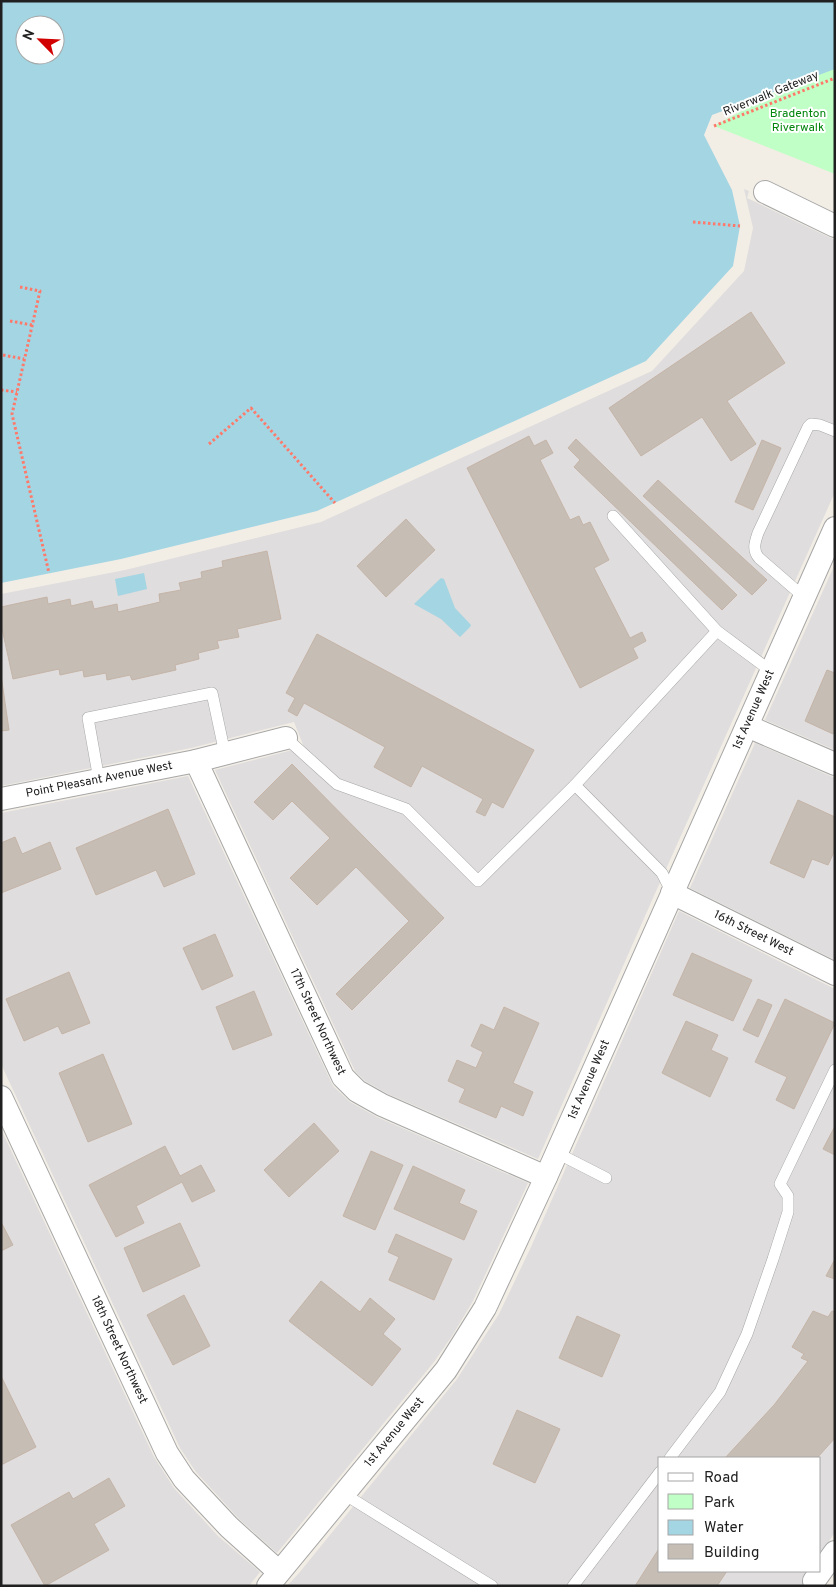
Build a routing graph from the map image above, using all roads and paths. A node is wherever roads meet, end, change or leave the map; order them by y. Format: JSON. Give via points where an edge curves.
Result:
{"nodes":[{"id":1,"x":835,"y":78,"type":"edge"},
{"id":2,"x":714,"y":126,"type":"dead end"},
{"id":3,"x":765,"y":192,"type":"dead end"},
{"id":4,"x":693,"y":222,"type":"dead end"},
{"id":5,"x":740,"y":226,"type":"dead end"},
{"id":6,"x":835,"y":226,"type":"edge"},
{"id":7,"x":20,"y":287,"type":"dead end"},
{"id":8,"x":10,"y":321,"type":"dead end"},
{"id":9,"x":32,"y":325,"type":"junction"},
{"id":10,"x":3,"y":355,"type":"dead end"},
{"id":11,"x":24,"y":359,"type":"junction"},
{"id":12,"x":1,"y":390,"type":"edge"},
{"id":13,"x":17,"y":392,"type":"junction"},
{"id":14,"x":835,"y":431,"type":"edge"},
{"id":15,"x":209,"y":444,"type":"dead end"},
{"id":16,"x":335,"y":503,"type":"dead end"},
{"id":17,"x":613,"y":516,"type":"dead end"},
{"id":18,"x":835,"y":528,"type":"edge"},
{"id":19,"x":49,"y":573,"type":"dead end"},
{"id":20,"x":804,"y":597,"type":"junction"},
{"id":21,"x":717,"y":631,"type":"junction"},
{"id":22,"x":771,"y":671,"type":"junction"},
{"id":23,"x":747,"y":726,"type":"junction"},
{"id":24,"x":286,"y":738,"type":"joint"},
{"id":25,"x":225,"y":754,"type":"junction"},
{"id":26,"x":196,"y":761,"type":"junction"},
{"id":27,"x":835,"y":764,"type":"edge"},
{"id":28,"x":99,"y":780,"type":"junction"},
{"id":29,"x":574,"y":786,"type":"junction"},
{"id":30,"x":1,"y":799,"type":"edge"},
{"id":31,"x":672,"y":893,"type":"junction"},
{"id":32,"x":835,"y":974,"type":"edge"},
{"id":33,"x":835,"y":1070,"type":"edge"},
{"id":34,"x":1,"y":1096,"type":"edge"},
{"id":35,"x":557,"y":1153,"type":"junction"},
{"id":36,"x":546,"y":1177,"type":"junction"},
{"id":37,"x":606,"y":1178,"type":"dead end"},
{"id":38,"x":671,"y":1457,"type":"edge"},
{"id":39,"x":658,"y":1475,"type":"edge"},
{"id":40,"x":344,"y":1494,"type":"junction"},
{"id":41,"x":835,"y":1552,"type":"edge"},
{"id":42,"x":821,"y":1571,"type":"edge"},
{"id":43,"x":821,"y":1572,"type":"edge"},
{"id":44,"x":274,"y":1579,"type":"edge"},
{"id":45,"x":814,"y":1581,"type":"dead end"},
{"id":46,"x":492,"y":1586,"type":"edge"},
{"id":47,"x":573,"y":1586,"type":"edge"}],
"edges":[{"from":1,"to":2,"type":"path","name":"Riverwalk Gateway"},
{"from":3,"to":6,"type":"street"},
{"from":4,"to":5,"type":"path"},
{"from":7,"to":9,"type":"path","via":[[40,291]]},
{"from":8,"to":9,"type":"path"},
{"from":9,"to":11,"type":"path"},
{"from":10,"to":11,"type":"path"},
{"from":11,"to":13,"type":"path"},
{"from":12,"to":13,"type":"path"},
{"from":13,"to":19,"type":"path","via":[[12,414]]},
{"from":14,"to":20,"type":"lane","via":[[820,425],[808,427],[755,543],[755,554]]},
{"from":15,"to":16,"type":"path","via":[[251,408]]},
{"from":17,"to":21,"type":"lane"},
{"from":18,"to":20,"type":"street","name":"1st Avenue West"},
{"from":20,"to":22,"type":"street","name":"1st Avenue West"},
{"from":21,"to":22,"type":"lane"},
{"from":21,"to":29,"type":"lane"},
{"from":22,"to":23,"type":"street","name":"1st Avenue West"},
{"from":23,"to":27,"type":"street"},
{"from":23,"to":31,"type":"street","name":"1st Avenue West"},
{"from":24,"to":25,"type":"street","name":"Point Pleasant Avenue West"},
{"from":24,"to":29,"type":"lane","via":[[337,784],[406,809],[478,881]]},
{"from":25,"to":26,"type":"street","name":"Point Pleasant Avenue West"},
{"from":25,"to":28,"type":"lane","via":[[212,693],[88,718]]},
{"from":26,"to":28,"type":"street","name":"Point Pleasant Avenue West"},
{"from":26,"to":36,"type":"street","name":"17th Street Northwest","via":[[344,1077],[357,1091],[382,1105]]},
{"from":28,"to":30,"type":"street","name":"Point Pleasant Avenue West"},
{"from":29,"to":31,"type":"lane","via":[[662,873]]},
{"from":31,"to":32,"type":"street","name":"16th Street West"},
{"from":31,"to":35,"type":"street","name":"1st Avenue West"},
{"from":33,"to":38,"type":"lane","via":[[780,1184],[788,1196],[788,1212],[747,1334],[720,1392]]},
{"from":34,"to":44,"type":"street","name":"18th Street Northwest","via":[[167,1453],[184,1479]]},
{"from":35,"to":36,"type":"street","name":"1st Avenue West"},
{"from":35,"to":37,"type":"lane"},
{"from":36,"to":40,"type":"street","name":"1st Avenue West","via":[[486,1308],[464,1344]]},
{"from":39,"to":47,"type":"lane"},
{"from":40,"to":44,"type":"street","name":"1st Avenue West"},
{"from":40,"to":46,"type":"lane"},
{"from":41,"to":42,"type":"street"},
{"from":43,"to":45,"type":"street"}]}
